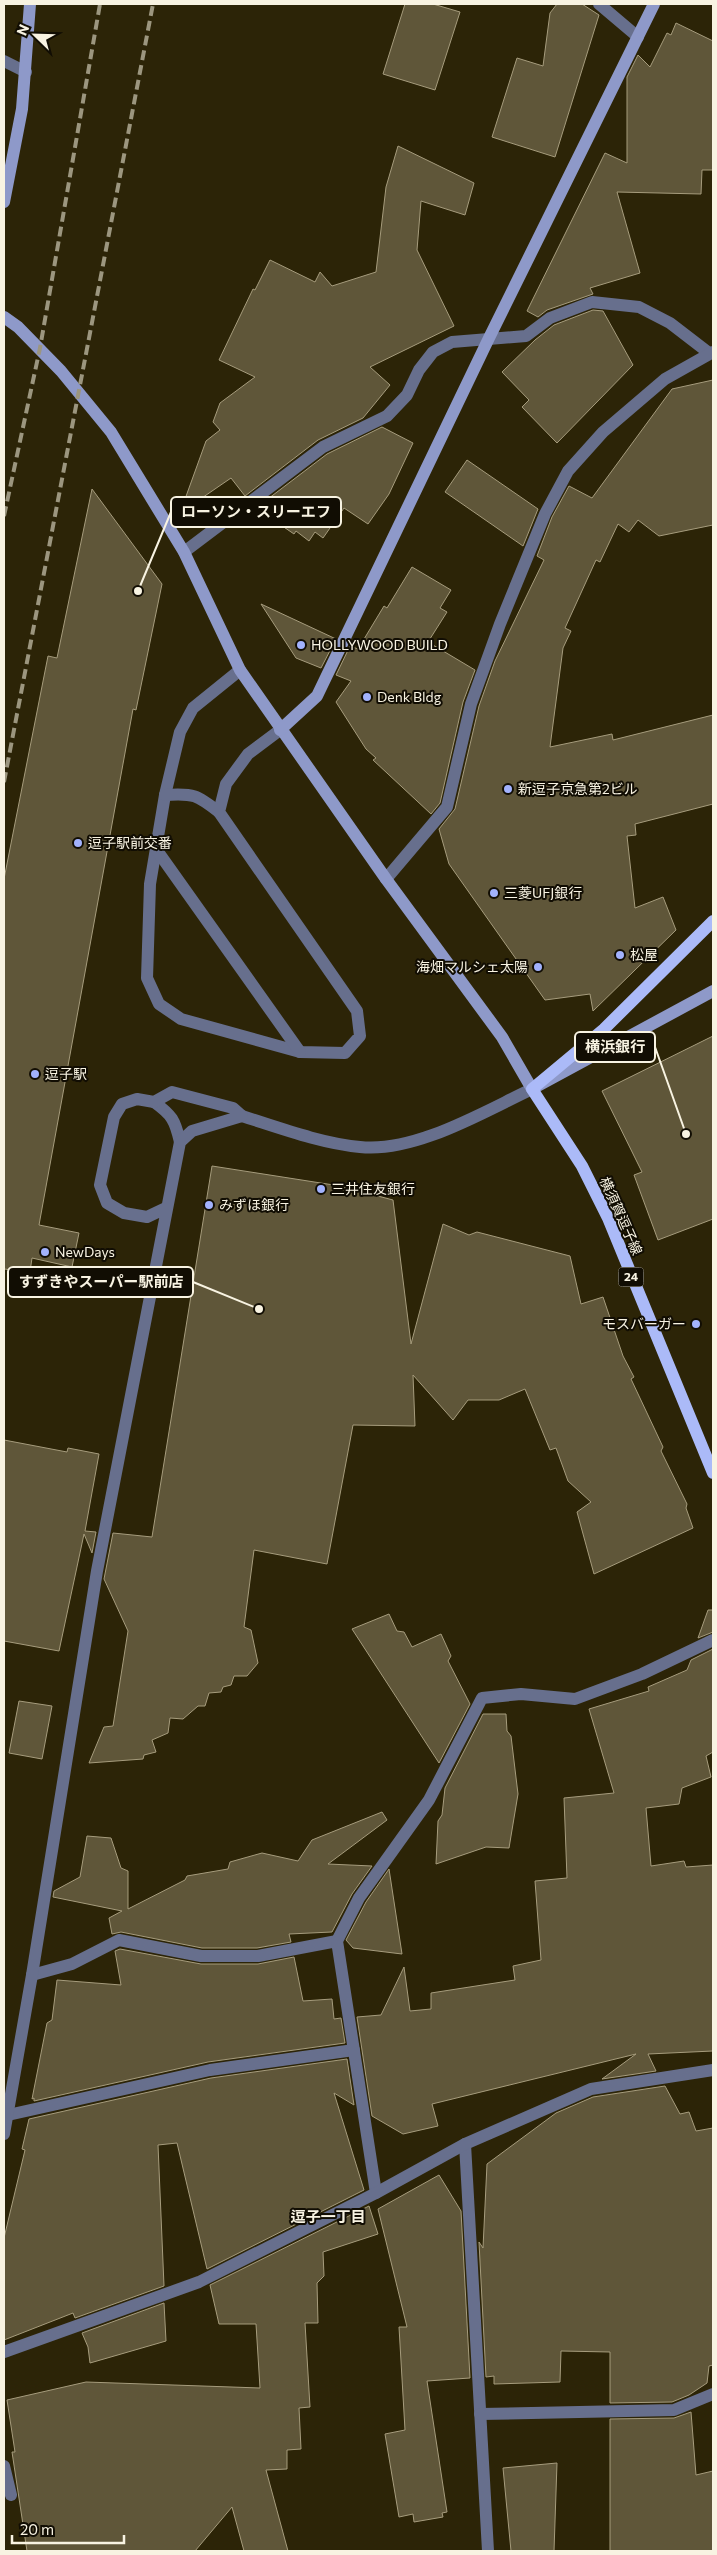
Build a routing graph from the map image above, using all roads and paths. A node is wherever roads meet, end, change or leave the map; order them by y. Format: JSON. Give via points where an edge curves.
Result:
{"nodes":[{"id":1,"x":30,"y":4,"type":"edge"},
{"id":2,"x":599,"y":4,"type":"edge"},
{"id":3,"x":654,"y":4,"type":"edge"},
{"id":4,"x":638,"y":37,"type":"junction"},
{"id":5,"x":4,"y":61,"type":"edge"},
{"id":6,"x":26,"y":72,"type":"junction"},
{"id":7,"x":4,"y":202,"type":"edge"},
{"id":8,"x":4,"y":317,"type":"edge"},
{"id":9,"x":489,"y":338,"type":"junction"},
{"id":10,"x":711,"y":353,"type":"edge"},
{"id":11,"x":184,"y":552,"type":"junction"},
{"id":12,"x":240,"y":670,"type":"junction"},
{"id":13,"x":280,"y":730,"type":"junction"},
{"id":14,"x":165,"y":795,"type":"junction"},
{"id":15,"x":219,"y":812,"type":"junction"},
{"id":16,"x":156,"y":849,"type":"junction"},
{"id":17,"x":386,"y":879,"type":"junction"},
{"id":18,"x":713,"y":921,"type":"edge"},
{"id":19,"x":713,"y":991,"type":"edge"},
{"id":20,"x":300,"y":1052,"type":"junction"},
{"id":21,"x":532,"y":1089,"type":"junction"},
{"id":22,"x":154,"y":1102,"type":"junction"},
{"id":23,"x":242,"y":1116,"type":"junction"},
{"id":24,"x":180,"y":1142,"type":"junction"},
{"id":25,"x":166,"y":1208,"type":"junction"},
{"id":26,"x":713,"y":1473,"type":"edge"},
{"id":27,"x":713,"y":1640,"type":"edge"},
{"id":28,"x":338,"y":1941,"type":"junction"},
{"id":29,"x":32,"y":1975,"type":"junction"},
{"id":30,"x":354,"y":2050,"type":"junction"},
{"id":31,"x":713,"y":2070,"type":"edge"},
{"id":32,"x":8,"y":2115,"type":"junction"},
{"id":33,"x":4,"y":2134,"type":"edge"},
{"id":34,"x":466,"y":2144,"type":"junction"},
{"id":35,"x":376,"y":2193,"type":"junction"},
{"id":36,"x":4,"y":2352,"type":"edge"},
{"id":37,"x":713,"y":2394,"type":"edge"},
{"id":38,"x":480,"y":2414,"type":"junction"},
{"id":39,"x":4,"y":2466,"type":"edge"},
{"id":40,"x":11,"y":2495,"type":"dead end"},
{"id":41,"x":488,"y":2551,"type":"edge"}],
"edges":[{"from":1,"to":6,"type":"street"},
{"from":2,"to":4,"type":"street"},
{"from":3,"to":4,"type":"street"},
{"from":4,"to":9,"type":"street"},
{"from":5,"to":6,"type":"street"},
{"from":6,"to":7,"type":"street"},
{"from":8,"to":11,"type":"street","via":[[40,348],[80,391],[111,432]]},
{"from":9,"to":10,"type":"street","via":[[526,336],[550,318],[592,302],[639,307],[670,323]]},
{"from":9,"to":11,"type":"street","via":[[452,342],[433,352],[407,394],[387,416],[323,447]]},
{"from":9,"to":13,"type":"street","via":[[318,696]]},
{"from":10,"to":17,"type":"street","via":[[665,378],[603,432],[568,471],[545,514],[474,695],[447,807]]},
{"from":11,"to":12,"type":"street"},
{"from":12,"to":13,"type":"street"},
{"from":12,"to":14,"type":"street","via":[[193,708],[180,732]]},
{"from":13,"to":15,"type":"street","via":[[248,754],[226,784]]},
{"from":13,"to":17,"type":"street"},
{"from":14,"to":15,"type":"street","via":[[198,796]]},
{"from":14,"to":16,"type":"street"},
{"from":15,"to":20,"type":"street","via":[[357,1011],[360,1036],[345,1052]]},
{"from":16,"to":20,"type":"street"},
{"from":16,"to":20,"type":"street","via":[[150,884],[147,978],[159,1004],[181,1019]]},
{"from":17,"to":21,"type":"street","via":[[502,1037]]},
{"from":18,"to":21,"type":"main road","via":[[604,1029]]},
{"from":19,"to":21,"type":"street"},
{"from":21,"to":23,"type":"street","via":[[434,1133],[398,1145],[361,1147],[300,1134]]},
{"from":21,"to":26,"type":"main road","name":"横須賀逗子線","number":"24","via":[[582,1166],[603,1210]]},
{"from":22,"to":23,"type":"street","via":[[172,1092],[233,1108]]},
{"from":22,"to":24,"type":"street","via":[[170,1114]]},
{"from":22,"to":25,"type":"street","via":[[137,1099],[122,1104],[114,1117],[100,1185],[107,1203],[124,1213],[146,1216]]},
{"from":23,"to":24,"type":"street","via":[[192,1131]]},
{"from":24,"to":25,"type":"street"},
{"from":25,"to":29,"type":"street","via":[[97,1571]]},
{"from":27,"to":28,"type":"street","via":[[642,1674],[575,1699],[521,1694],[482,1698],[429,1800],[359,1898]]},
{"from":28,"to":29,"type":"street","via":[[258,1956],[201,1956],[119,1940],[72,1964]]},
{"from":28,"to":30,"type":"street"},
{"from":29,"to":32,"type":"street"},
{"from":30,"to":32,"type":"street","via":[[210,2070]]},
{"from":30,"to":35,"type":"street"},
{"from":31,"to":34,"type":"street","via":[[591,2090]]},
{"from":32,"to":33,"type":"street"},
{"from":34,"to":35,"type":"street"},
{"from":34,"to":38,"type":"street"},
{"from":35,"to":36,"type":"street","via":[[199,2282]]},
{"from":37,"to":38,"type":"street","via":[[674,2410]]},
{"from":38,"to":41,"type":"street"},
{"from":39,"to":40,"type":"street"}]}
